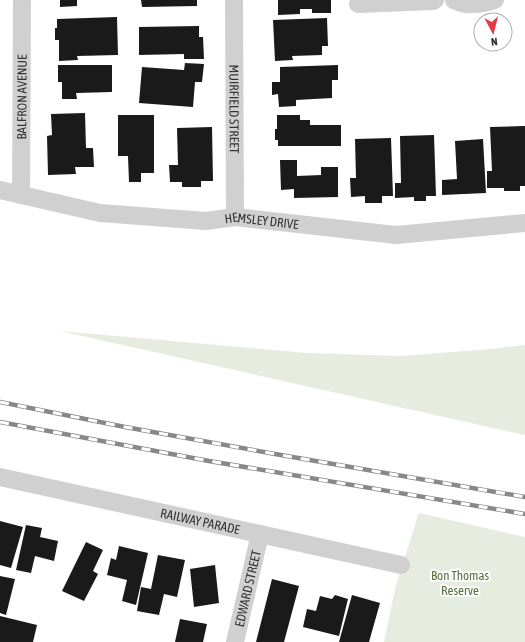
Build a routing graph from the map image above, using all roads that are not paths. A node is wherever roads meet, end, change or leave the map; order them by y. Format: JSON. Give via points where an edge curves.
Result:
{"nodes":[{"id":1,"x":22,"y":0,"type":"edge"},
{"id":2,"x":234,"y":0,"type":"edge"},
{"id":3,"x":435,"y":0,"type":"edge"},
{"id":4,"x":454,"y":0,"type":"edge"},
{"id":5,"x":495,"y":0,"type":"edge"},
{"id":6,"x":358,"y":4,"type":"dead end"},
{"id":7,"x":0,"y":190,"type":"edge"},
{"id":8,"x":21,"y":195,"type":"junction"},
{"id":9,"x":235,"y":217,"type":"junction"},
{"id":10,"x":525,"y":223,"type":"edge"},
{"id":11,"x":0,"y":477,"type":"edge"},
{"id":12,"x":260,"y":534,"type":"junction"},
{"id":13,"x":401,"y":565,"type":"dead end"},
{"id":14,"x":234,"y":642,"type":"edge"}],
"edges":[{"from":1,"to":8,"type":"street","name":"BALFRON AVENUE"},
{"from":2,"to":9,"type":"street","name":"MUIRFIELD STREET"},
{"from":3,"to":6,"type":"street"},
{"from":4,"to":5,"type":"street","via":[[465,4],[480,4]]},
{"from":7,"to":8,"type":"street","name":"HEMSLEY DRIVE"},
{"from":8,"to":9,"type":"street","name":"HEMSLEY DRIVE","via":[[100,213],[206,221]]},
{"from":9,"to":10,"type":"street","name":"HEMSLEY DRIVE","via":[[396,235]]},
{"from":11,"to":12,"type":"street","name":"RAILWAY PARADE"},
{"from":12,"to":13,"type":"street","name":"RAILWAY PARADE"},
{"from":12,"to":14,"type":"street","name":"EDWARD STREET"}]}
